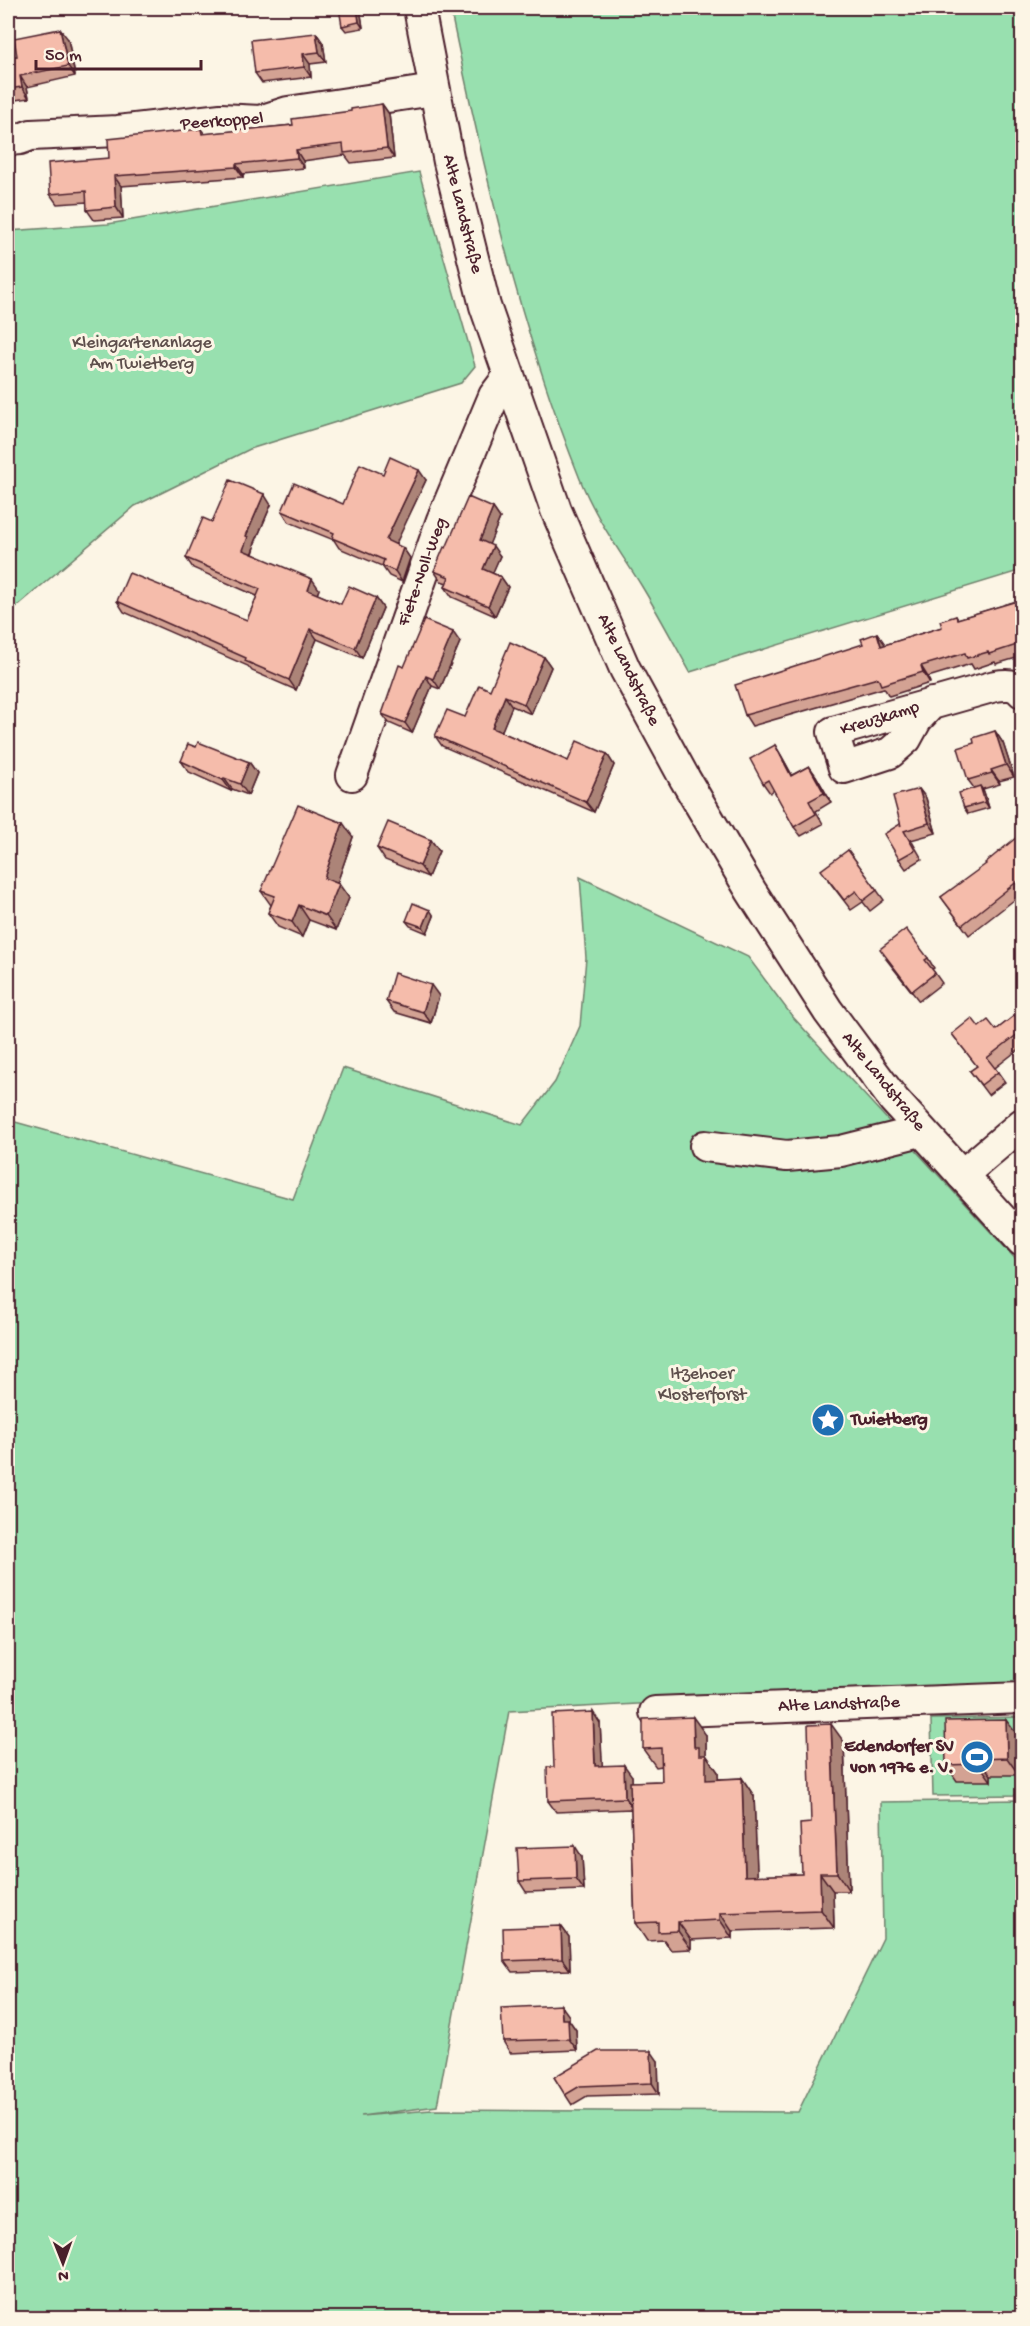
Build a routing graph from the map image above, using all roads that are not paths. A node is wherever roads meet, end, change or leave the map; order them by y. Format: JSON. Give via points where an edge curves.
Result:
{"nodes":[{"id":1,"x":419,"y":8,"type":"edge"},
{"id":2,"x":434,"y":90,"type":"junction"},
{"id":3,"x":12,"y":144,"type":"edge"},
{"id":4,"x":509,"y":376,"type":"junction"},
{"id":5,"x":1023,"y":692,"type":"edge"},
{"id":6,"x":932,"y":703,"type":"dead end"},
{"id":7,"x":352,"y":775,"type":"dead end"},
{"id":8,"x":1023,"y":1124,"type":"edge"},
{"id":9,"x":921,"y":1131,"type":"junction"},
{"id":10,"x":705,"y":1146,"type":"dead end"},
{"id":11,"x":962,"y":1175,"type":"junction"},
{"id":12,"x":1023,"y":1241,"type":"edge"},
{"id":13,"x":1023,"y":1698,"type":"edge"},
{"id":14,"x":655,"y":1712,"type":"dead end"}],
"edges":[{"from":1,"to":2,"type":"street","name":"Alte Landstraße"},
{"from":2,"to":3,"type":"street","name":"Peerkoppel","via":[[288,112],[260,121],[222,119],[140,129],[31,135]]},
{"from":2,"to":4,"type":"street","name":"Alte Landstraße","via":[[485,306]]},
{"from":4,"to":7,"type":"street","name":"Fiete-Noll-Weg","via":[[494,396],[442,520]]},
{"from":4,"to":9,"type":"street","name":"Alte Landstraße","via":[[556,510],[636,691],[751,891],[828,1011]]},
{"from":5,"to":6,"type":"street","name":"Kreuzkamp","via":[[1006,684]]},
{"from":8,"to":11,"type":"street"},
{"from":9,"to":10,"type":"street","via":[[841,1151],[787,1156]]},
{"from":9,"to":11,"type":"street","name":"Alte Landstraße"},
{"from":11,"to":12,"type":"street","name":"Alte Landstraße"},
{"from":13,"to":14,"type":"street","name":"Alte Landstraße"}]}
